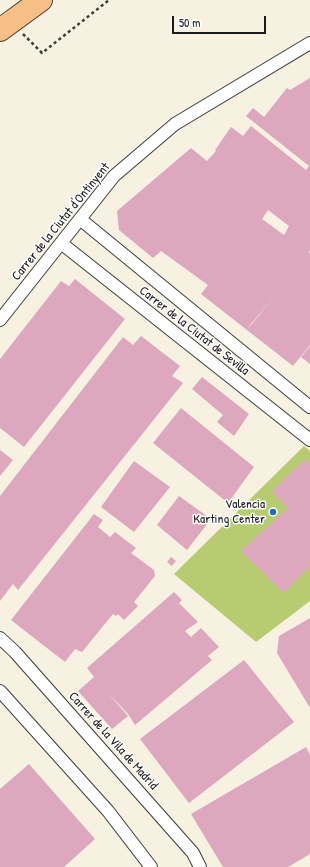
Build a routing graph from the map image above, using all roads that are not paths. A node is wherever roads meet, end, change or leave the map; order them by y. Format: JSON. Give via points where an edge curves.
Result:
{"nodes":[{"id":1,"x":41,"y":0,"type":"edge"},
{"id":2,"x":0,"y":30,"type":"edge"},
{"id":3,"x":310,"y":43,"type":"edge"},
{"id":4,"x":80,"y":219,"type":"junction"},
{"id":5,"x":61,"y":243,"type":"junction"},
{"id":6,"x":0,"y":320,"type":"edge"},
{"id":7,"x":310,"y":407,"type":"edge"},
{"id":8,"x":310,"y":440,"type":"edge"},
{"id":9,"x":0,"y":638,"type":"edge"},
{"id":10,"x":0,"y":691,"type":"edge"},
{"id":11,"x":152,"y":867,"type":"edge"},
{"id":12,"x":200,"y":867,"type":"edge"}],
"edges":[{"from":1,"to":2,"type":"highway"},
{"from":3,"to":4,"type":"street","name":"Carrer de la Ciutat d'Ontinyent","via":[[175,124],[114,176]]},
{"from":4,"to":5,"type":"street","name":"Carrer de la Ciutat d'Ontinyent"},
{"from":4,"to":7,"type":"street","name":"Carrer de la Ciutat de Sevilla"},
{"from":5,"to":6,"type":"street","name":"Carrer de la Ciutat d'Ontinyent"},
{"from":5,"to":8,"type":"street","name":"Carrer de la Ciutat de Sevilla"},
{"from":9,"to":12,"type":"street","name":"Carrer de la Vila de Madrid","via":[[138,790],[193,853]]},
{"from":10,"to":11,"type":"street","via":[[108,811]]}]}
